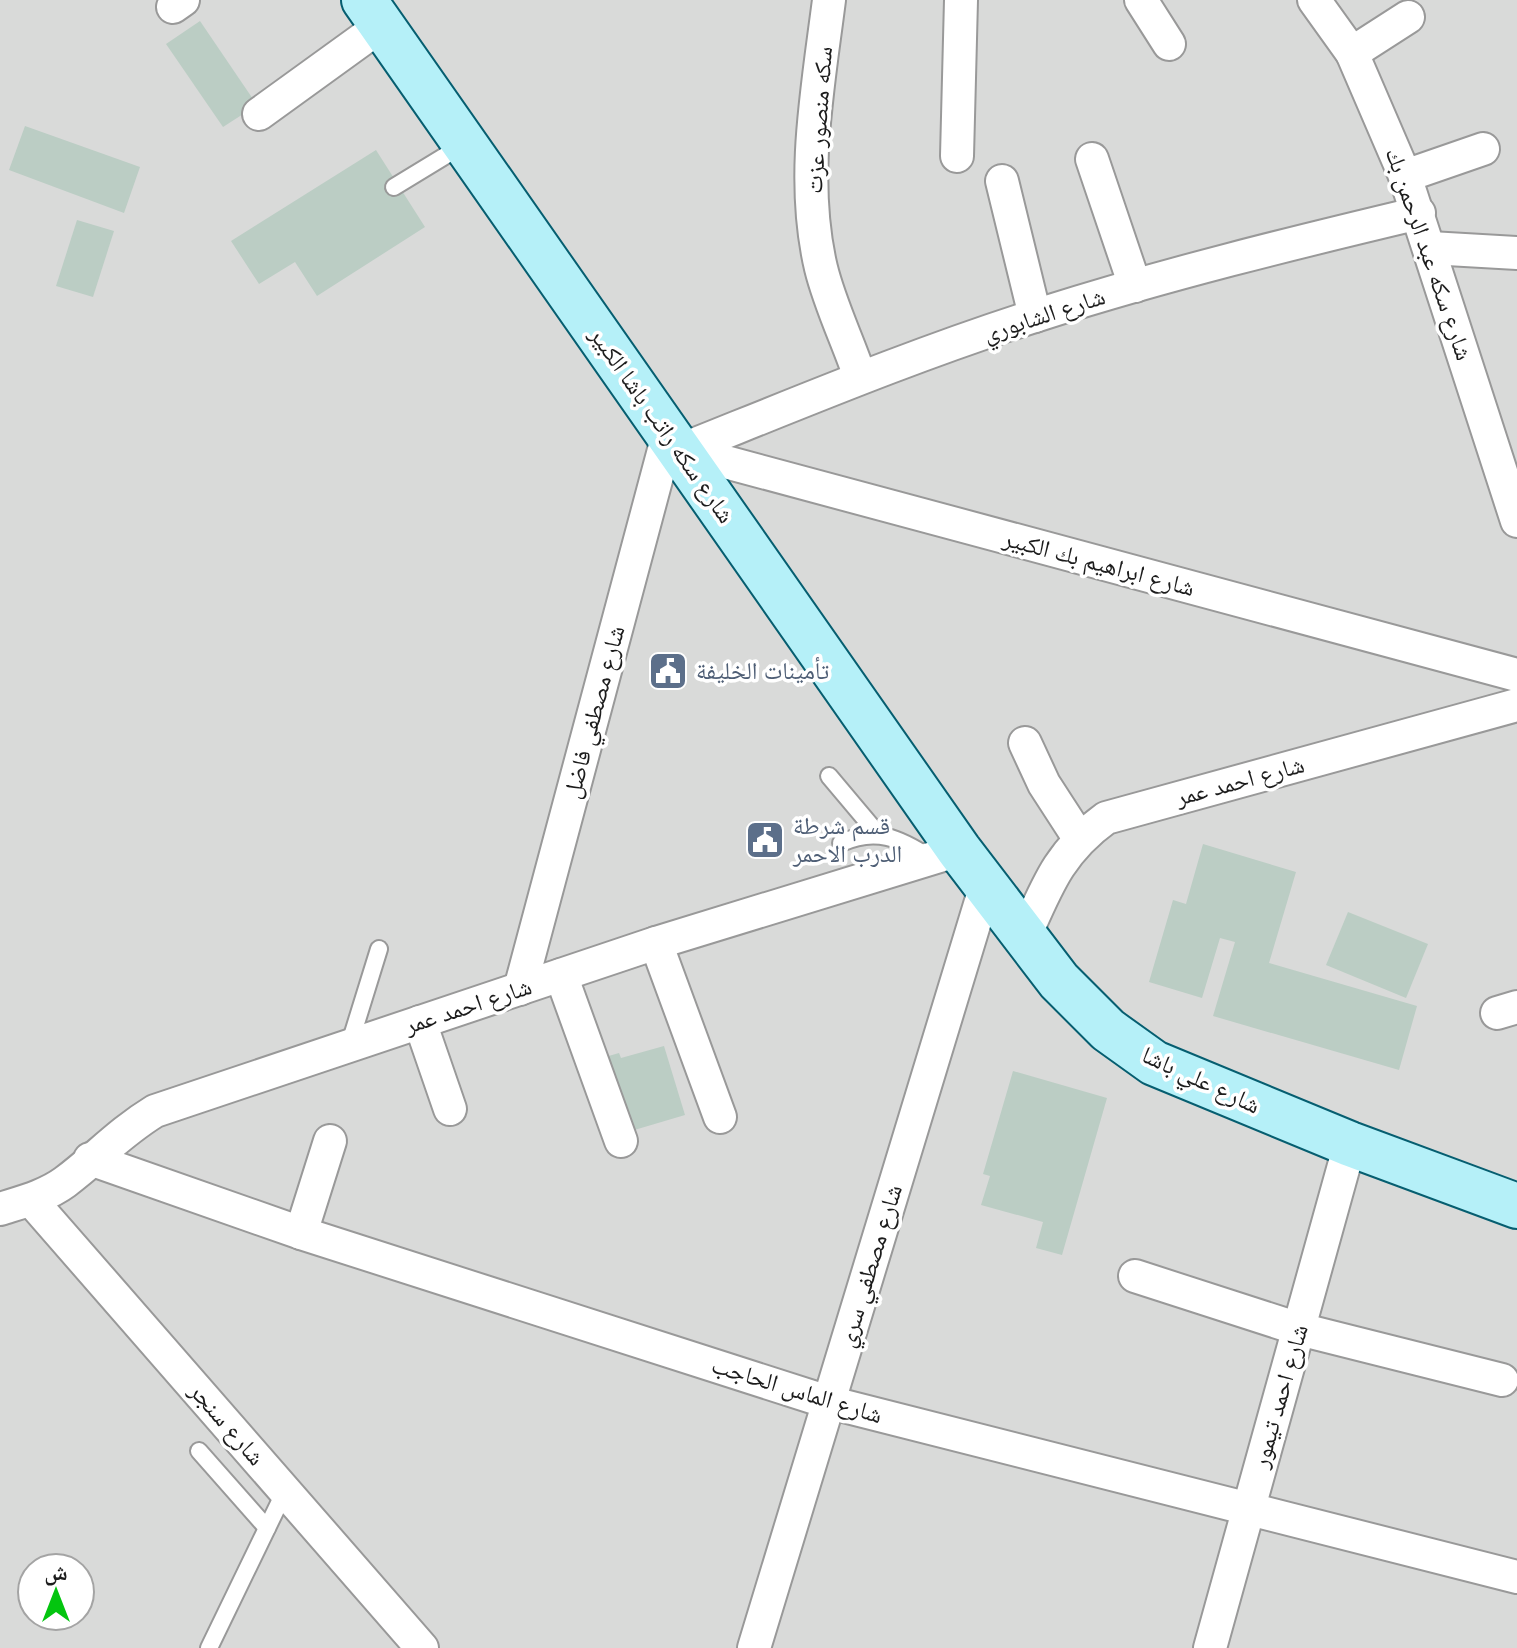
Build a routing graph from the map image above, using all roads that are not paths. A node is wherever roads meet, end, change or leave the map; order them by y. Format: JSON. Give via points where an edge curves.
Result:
{"nodes":[{"id":1,"x":829,"y":0,"type":"edge"},
{"id":2,"x":961,"y":0,"type":"edge"},
{"id":3,"x":1141,"y":0,"type":"edge"},
{"id":4,"x":1314,"y":0,"type":"edge"},
{"id":5,"x":373,"y":12,"type":"edge"},
{"id":6,"x":1408,"y":17,"type":"dead end"},
{"id":7,"x":1169,"y":44,"type":"dead end"},
{"id":8,"x":1352,"y":53,"type":"junction"},
{"id":9,"x":259,"y":114,"type":"dead end"},
{"id":10,"x":465,"y":144,"type":"junction"},
{"id":11,"x":1483,"y":149,"type":"dead end"},
{"id":12,"x":957,"y":156,"type":"dead end"},
{"id":13,"x":1092,"y":159,"type":"dead end"},
{"id":14,"x":1405,"y":176,"type":"junction"},
{"id":15,"x":1002,"y":181,"type":"dead end"},
{"id":16,"x":394,"y":187,"type":"dead end"},
{"id":17,"x":1419,"y":213,"type":"junction"},
{"id":18,"x":1430,"y":248,"type":"junction"},
{"id":19,"x":1517,"y":253,"type":"edge"},
{"id":20,"x":1135,"y":286,"type":"junction"},
{"id":21,"x":1035,"y":316,"type":"junction"},
{"id":22,"x":860,"y":377,"type":"junction"},
{"id":23,"x":674,"y":443,"type":"junction"},
{"id":24,"x":1511,"y":481,"type":"edge"},
{"id":25,"x":1517,"y":521,"type":"edge"},
{"id":26,"x":1517,"y":675,"type":"edge"},
{"id":27,"x":1517,"y":705,"type":"edge"},
{"id":28,"x":1025,"y":743,"type":"dead end"},
{"id":29,"x":829,"y":776,"type":"dead end"},
{"id":30,"x":877,"y":833,"type":"junction"},
{"id":31,"x":1079,"y":838,"type":"junction"},
{"id":32,"x":841,"y":843,"type":"dead end"},
{"id":33,"x":945,"y":854,"type":"junction"},
{"id":34,"x":986,"y":885,"type":"junction"},
{"id":35,"x":1024,"y":938,"type":"junction"},
{"id":36,"x":656,"y":943,"type":"junction"},
{"id":37,"x":379,"y":949,"type":"dead end"},
{"id":38,"x":561,"y":975,"type":"junction"},
{"id":39,"x":520,"y":989,"type":"junction"},
{"id":40,"x":420,"y":1022,"type":"junction"},
{"id":41,"x":349,"y":1046,"type":"junction"},
{"id":42,"x":450,"y":1109,"type":"dead end"},
{"id":43,"x":720,"y":1117,"type":"dead end"},
{"id":44,"x":330,"y":1141,"type":"dead end"},
{"id":45,"x":621,"y":1141,"type":"dead end"},
{"id":46,"x":1350,"y":1144,"type":"junction"},
{"id":47,"x":90,"y":1159,"type":"junction"},
{"id":48,"x":31,"y":1200,"type":"junction"},
{"id":49,"x":1517,"y":1206,"type":"edge"},
{"id":50,"x":0,"y":1209,"type":"edge"},
{"id":51,"x":301,"y":1233,"type":"junction"},
{"id":52,"x":1135,"y":1276,"type":"dead end"},
{"id":53,"x":1299,"y":1329,"type":"junction"},
{"id":54,"x":1502,"y":1380,"type":"dead end"},
{"id":55,"x":828,"y":1402,"type":"junction"},
{"id":56,"x":199,"y":1451,"type":"dead end"},
{"id":57,"x":285,"y":1491,"type":"junction"},
{"id":58,"x":1248,"y":1510,"type":"junction"},
{"id":59,"x":267,"y":1528,"type":"junction"},
{"id":60,"x":1517,"y":1577,"type":"edge"},
{"id":61,"x":209,"y":1648,"type":"edge"},
{"id":62,"x":422,"y":1648,"type":"edge"},
{"id":63,"x":754,"y":1648,"type":"edge"},
{"id":64,"x":1210,"y":1648,"type":"edge"}],
"edges":[{"from":1,"to":22,"type":"street","name":"سكه منصور عزت","via":[[814,126],[812,197],[821,268]]},
{"from":2,"to":12,"type":"street"},
{"from":3,"to":7,"type":"street"},
{"from":4,"to":8,"type":"street","name":"شارع سكه عبد الرحمن بك"},
{"from":5,"to":9,"type":"street"},
{"from":5,"to":10,"type":"main road","name":"شارع سكه راتب باشا الكبير"},
{"from":6,"to":8,"type":"street"},
{"from":8,"to":14,"type":"street","name":"شارع سكه عبد الرحمن بك"},
{"from":10,"to":16,"type":"lane"},
{"from":10,"to":23,"type":"main road","name":"شارع سكه راتب باشا الكبير"},
{"from":11,"to":14,"type":"street"},
{"from":13,"to":20,"type":"street"},
{"from":14,"to":17,"type":"street","name":"شارع سكه عبد الرحمن بك"},
{"from":15,"to":21,"type":"street"},
{"from":17,"to":18,"type":"street","name":"شارع سكه عبد الرحمن بك"},
{"from":17,"to":20,"type":"street","name":"شارع الشابوري"},
{"from":18,"to":19,"type":"street"},
{"from":18,"to":24,"type":"street","name":"شارع سكه عبد الرحمن بك"},
{"from":20,"to":21,"type":"street","name":"شارع الشابوري"},
{"from":21,"to":22,"type":"street","name":"شارع الشابوري"},
{"from":22,"to":23,"type":"street","name":"شارع الشابوري"},
{"from":23,"to":26,"type":"street","name":"شارع ابراهيم بك الكبير"},
{"from":23,"to":33,"type":"main road","name":"شارع سكه راتب باشا الكبير"},
{"from":23,"to":39,"type":"street","name":"شارع مصطفي فاضل"},
{"from":24,"to":25,"type":"street","name":"شارع سكه عبد الرحمن بك"},
{"from":27,"to":31,"type":"street","name":"شارع احمد عمر","via":[[1106,818]]},
{"from":28,"to":31,"type":"street"},
{"from":29,"to":30,"type":"lane"},
{"from":30,"to":32,"type":"lane"},
{"from":30,"to":33,"type":"lane"},
{"from":31,"to":35,"type":"street","name":"شارع احمد عمر","via":[[1058,864]]},
{"from":33,"to":34,"type":"main road","name":"شارع علي باشا"},
{"from":33,"to":36,"type":"street","name":"شارع احمد عمر"},
{"from":34,"to":35,"type":"main road","name":"شارع علي باشا"},
{"from":34,"to":55,"type":"street","name":"شارع مصطفي سري"},
{"from":35,"to":46,"type":"main road","name":"شارع علي باشا","via":[[1108,1030],[1154,1063]]},
{"from":36,"to":38,"type":"street","name":"شارع احمد عمر"},
{"from":36,"to":43,"type":"street"},
{"from":37,"to":41,"type":"lane"},
{"from":38,"to":39,"type":"street","name":"شارع احمد عمر"},
{"from":38,"to":45,"type":"street"},
{"from":39,"to":40,"type":"street","name":"شارع احمد عمر"},
{"from":40,"to":41,"type":"street","name":"شارع احمد عمر"},
{"from":40,"to":42,"type":"street"},
{"from":41,"to":47,"type":"street","name":"شارع احمد عمر","via":[[155,1111]]},
{"from":44,"to":51,"type":"street"},
{"from":46,"to":49,"type":"main road","name":"شارع علي باشا"},
{"from":46,"to":53,"type":"street","name":"شارع احمد تيمور"},
{"from":47,"to":48,"type":"street","name":"شارع احمد عمر","via":[[63,1183]]},
{"from":47,"to":51,"type":"street","name":"شارع الماس الحاجب"},
{"from":48,"to":50,"type":"street","name":"شارع احمد عمر"},
{"from":48,"to":57,"type":"street","name":"شارع سنجر"},
{"from":51,"to":55,"type":"street","name":"شارع الماس الحاجب"},
{"from":52,"to":53,"type":"street"},
{"from":53,"to":54,"type":"street"},
{"from":53,"to":58,"type":"street","name":"شارع احمد تيمور"},
{"from":55,"to":58,"type":"street","name":"شارع الماس الحاجب"},
{"from":55,"to":63,"type":"street","name":"شارع مصطفي سري"},
{"from":56,"to":59,"type":"lane"},
{"from":57,"to":59,"type":"lane"},
{"from":57,"to":62,"type":"street","name":"شارع سنجر"},
{"from":58,"to":60,"type":"street","name":"شارع الماس الحاجب"},
{"from":58,"to":64,"type":"street","name":"شارع احمد تيمور"},
{"from":59,"to":61,"type":"lane"}]}
